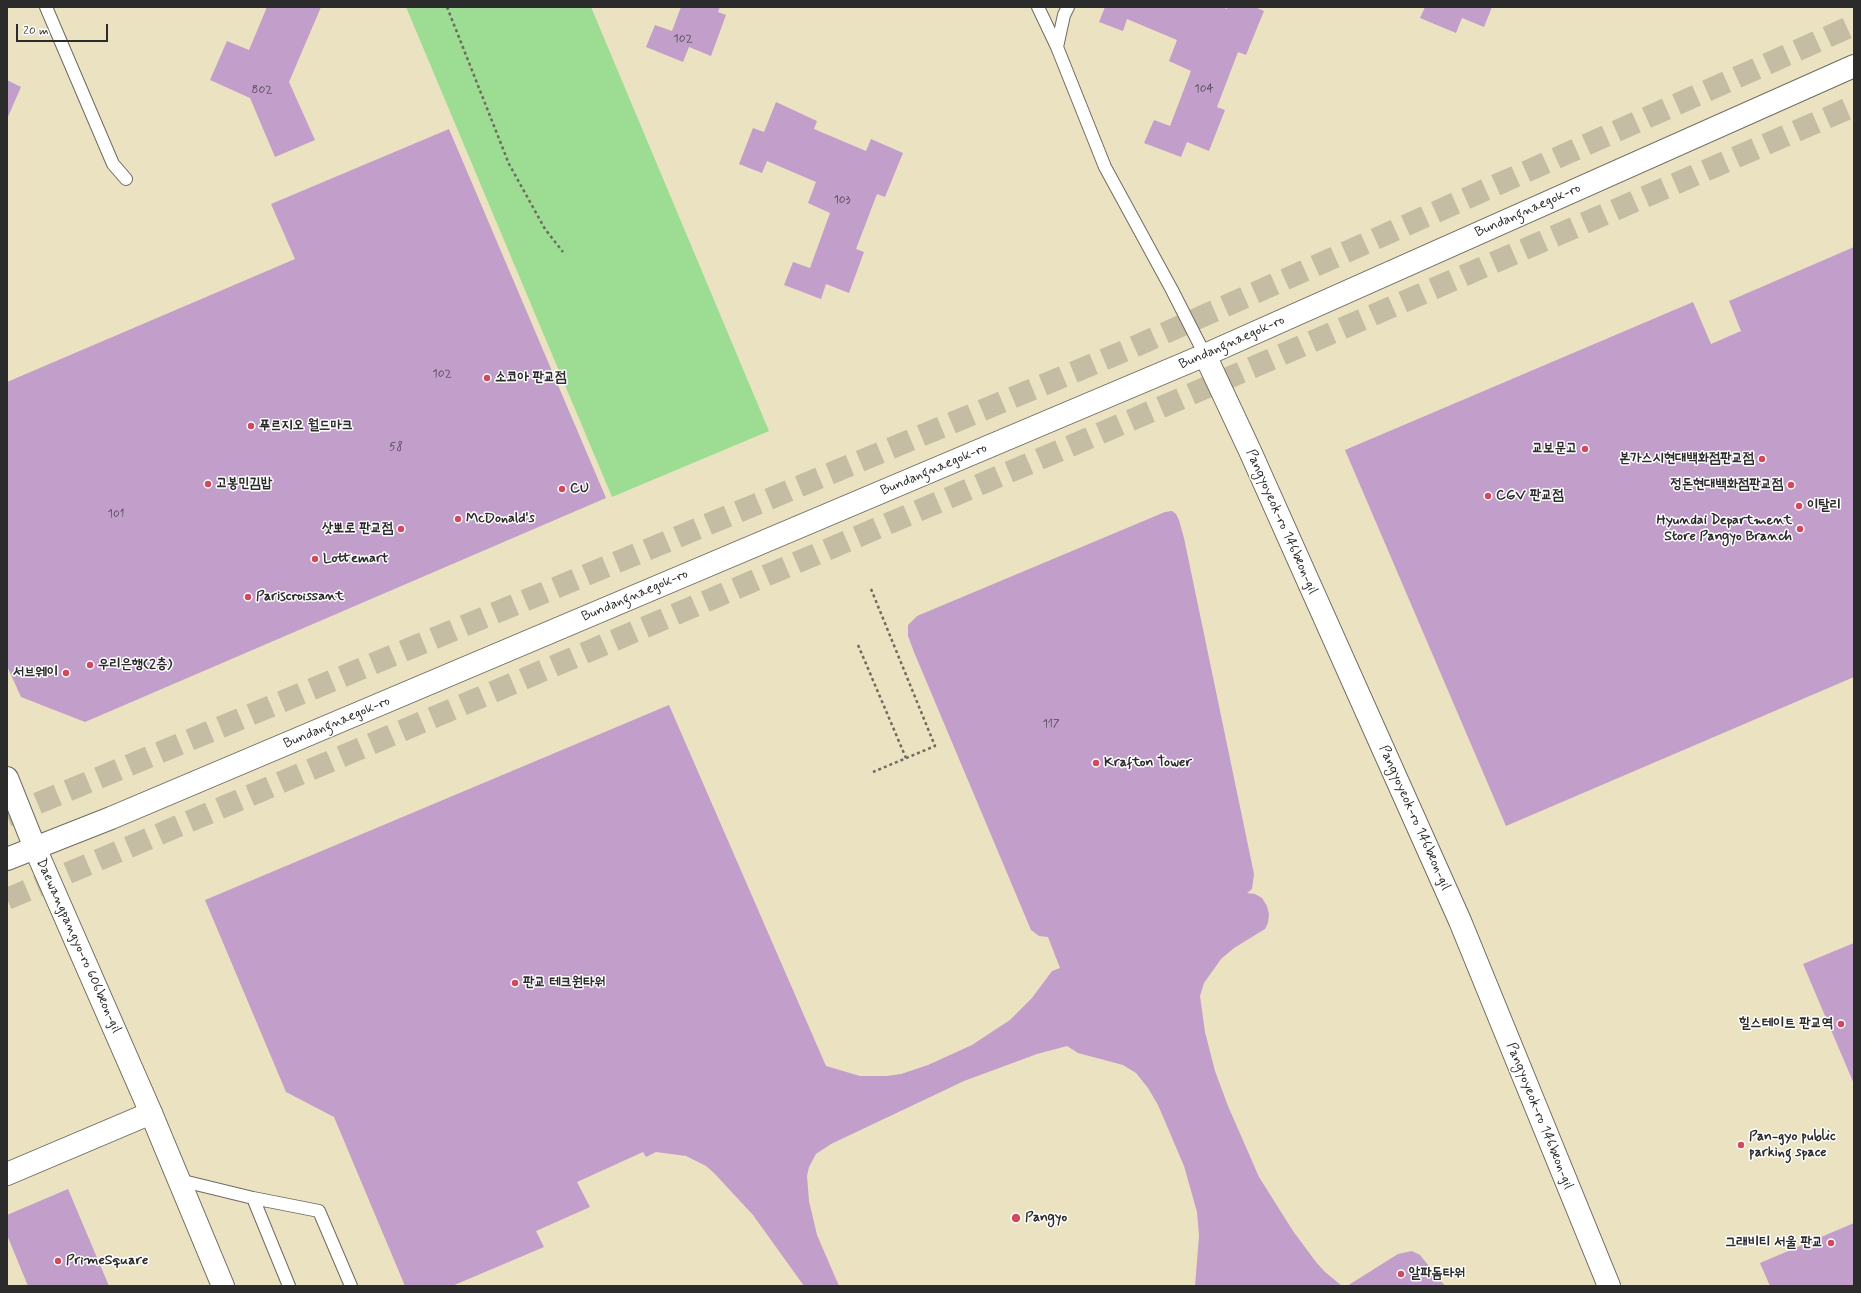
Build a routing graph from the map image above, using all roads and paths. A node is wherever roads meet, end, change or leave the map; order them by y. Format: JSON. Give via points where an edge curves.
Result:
{"nodes":[{"id":1,"x":46,"y":7,"type":"edge"},
{"id":2,"x":447,"y":7,"type":"edge"},
{"id":3,"x":1038,"y":7,"type":"edge"},
{"id":4,"x":1068,"y":7,"type":"edge"},
{"id":5,"x":1057,"y":47,"type":"junction"},
{"id":6,"x":1854,"y":66,"type":"edge"},
{"id":7,"x":126,"y":179,"type":"dead end"},
{"id":8,"x":563,"y":252,"type":"dead end"},
{"id":9,"x":1205,"y":355,"type":"junction"},
{"id":10,"x":871,"y":589,"type":"dead end"},
{"id":11,"x":858,"y":645,"type":"dead end"},
{"id":12,"x":906,"y":758,"type":"junction"},
{"id":13,"x":873,"y":772,"type":"dead end"},
{"id":14,"x":7,"y":778,"type":"edge"},
{"id":15,"x":35,"y":848,"type":"junction"},
{"id":16,"x":7,"y":859,"type":"edge"},
{"id":17,"x":151,"y":1113,"type":"junction"},
{"id":18,"x":7,"y":1174,"type":"edge"},
{"id":19,"x":179,"y":1180,"type":"junction"},
{"id":20,"x":253,"y":1198,"type":"junction"},
{"id":21,"x":223,"y":1286,"type":"edge"},
{"id":22,"x":289,"y":1286,"type":"edge"},
{"id":23,"x":350,"y":1286,"type":"edge"},
{"id":24,"x":1609,"y":1286,"type":"edge"}],
"edges":[{"from":1,"to":7,"type":"lane","via":[[113,164]]},
{"from":2,"to":8,"type":"path","via":[[509,164],[545,229]]},
{"from":3,"to":5,"type":"lane"},
{"from":4,"to":5,"type":"lane"},
{"from":5,"to":9,"type":"lane","via":[[1105,167]]},
{"from":6,"to":9,"type":"main road","name":"Bundangnaegok-ro"},
{"from":9,"to":15,"type":"main road","name":"Bundangnaegok-ro"},
{"from":9,"to":24,"type":"main road","name":"Pangyoyeok-ro 146beon-gil","via":[[1460,922]]},
{"from":10,"to":12,"type":"path","via":[[935,746]]},
{"from":11,"to":12,"type":"path"},
{"from":12,"to":13,"type":"path"},
{"from":14,"to":15,"type":"main road","name":"Daewangpangyo-ro 606beon-gil"},
{"from":15,"to":16,"type":"main road","name":"Bundangnaegok-ro"},
{"from":15,"to":17,"type":"main road","name":"Daewangpangyo-ro 606beon-gil"},
{"from":17,"to":18,"type":"main road"},
{"from":17,"to":19,"type":"main road","name":"Daewangpangyo-ro 606beon-gil"},
{"from":19,"to":20,"type":"lane"},
{"from":19,"to":21,"type":"main road","name":"Daewangpangyo-ro 606beon-gil"},
{"from":20,"to":22,"type":"lane"},
{"from":20,"to":23,"type":"lane","via":[[319,1211]]}]}
